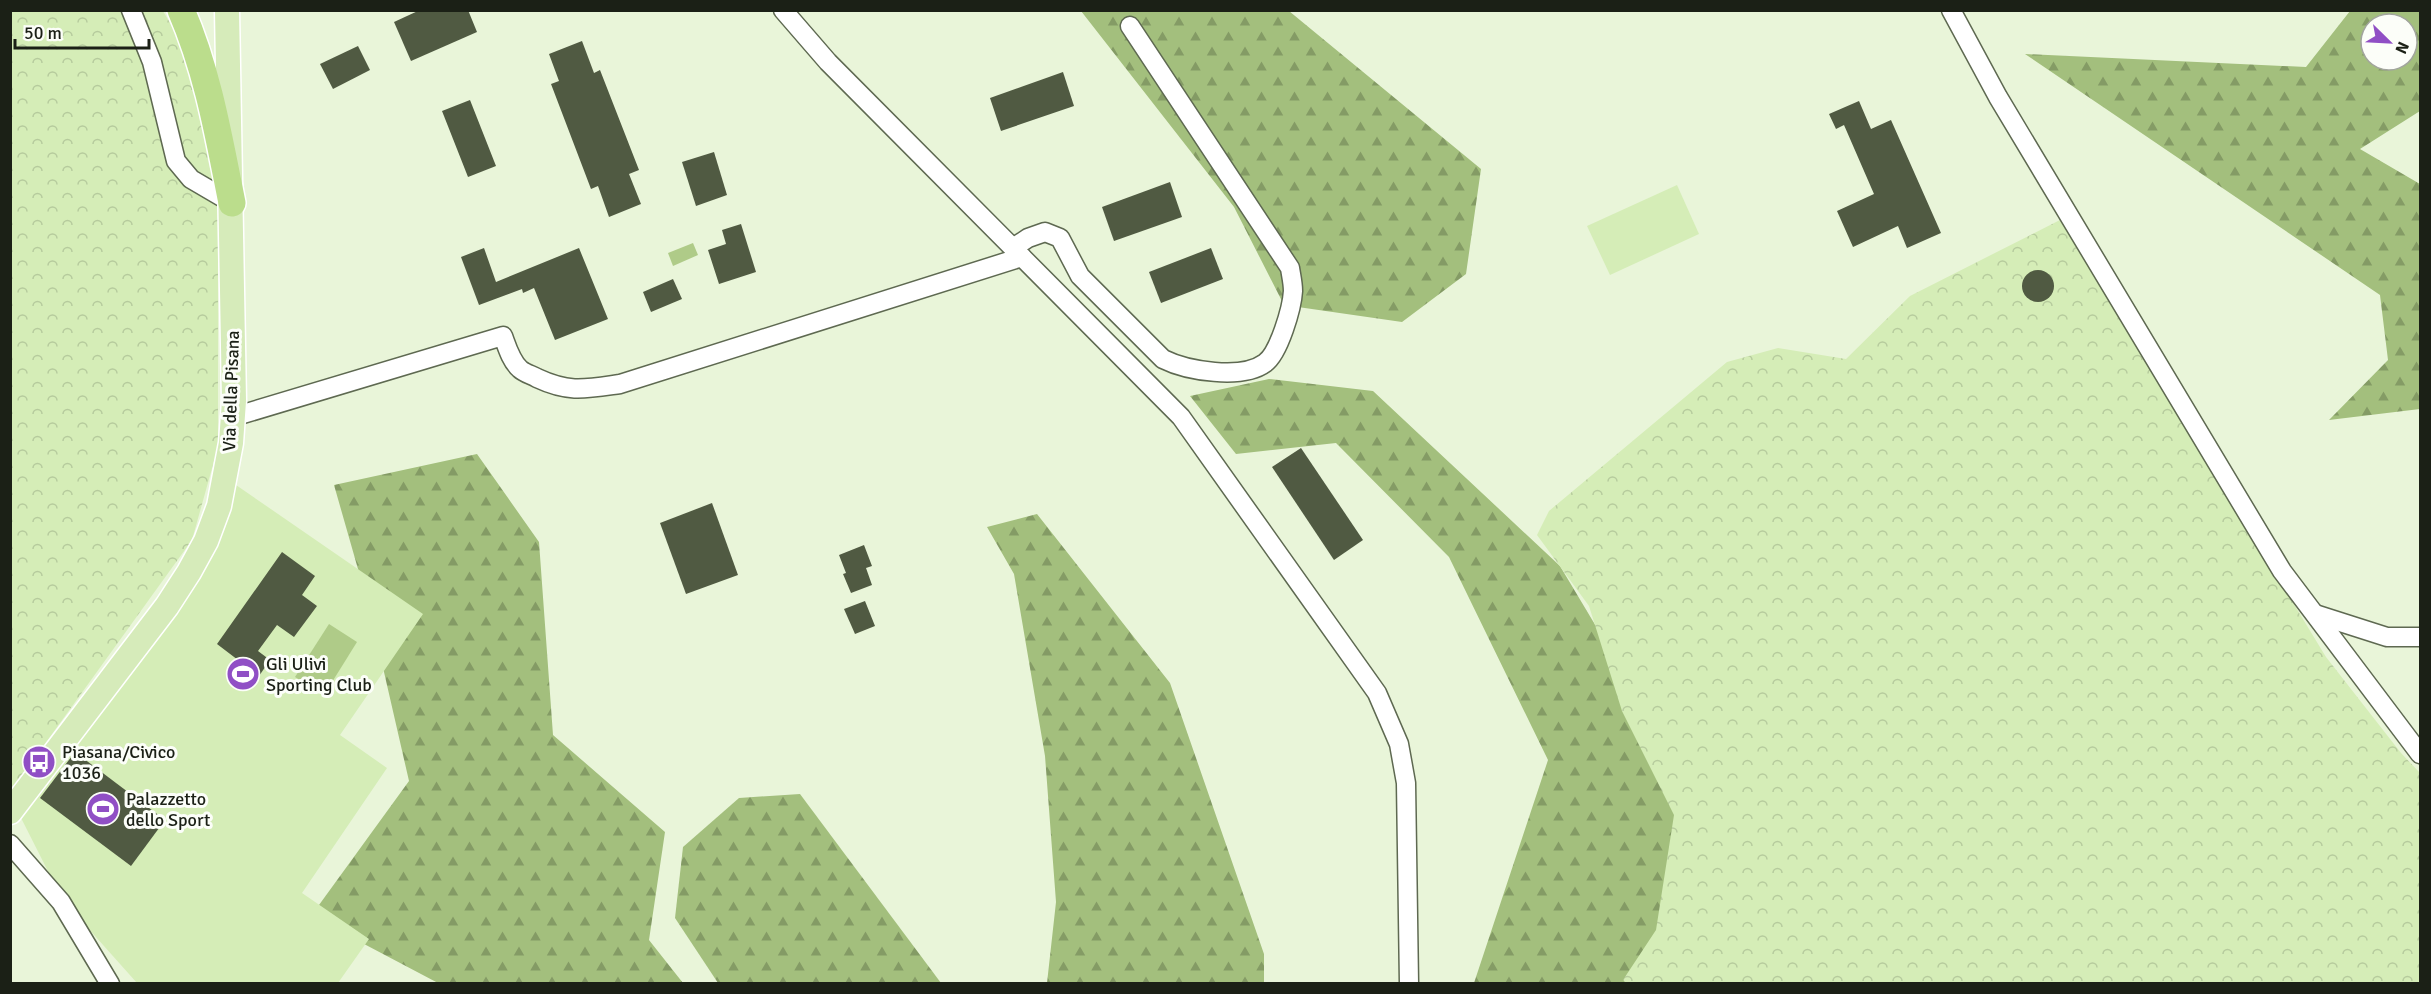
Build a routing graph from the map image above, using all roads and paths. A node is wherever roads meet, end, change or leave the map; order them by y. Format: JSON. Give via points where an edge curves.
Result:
{"nodes":[{"id":1,"x":131,"y":10,"type":"edge"},
{"id":2,"x":181,"y":10,"type":"edge"},
{"id":3,"x":227,"y":10,"type":"edge"},
{"id":4,"x":783,"y":10,"type":"edge"},
{"id":5,"x":1951,"y":10,"type":"edge"},
{"id":6,"x":1130,"y":26,"type":"dead end"},
{"id":7,"x":232,"y":203,"type":"junction"},
{"id":8,"x":1017,"y":252,"type":"junction"},
{"id":9,"x":233,"y":417,"type":"junction"},
{"id":10,"x":2315,"y":614,"type":"junction"},
{"id":11,"x":2421,"y":637,"type":"edge"},
{"id":12,"x":2421,"y":754,"type":"edge"},
{"id":13,"x":10,"y":812,"type":"edge"},
{"id":14,"x":10,"y":844,"type":"edge"},
{"id":15,"x":110,"y":984,"type":"edge"},
{"id":16,"x":1409,"y":984,"type":"edge"}],
"edges":[{"from":1,"to":7,"type":"street","via":[[152,62],[179,167],[191,179]]},
{"from":2,"to":7,"type":"highway","via":[[214,108]]},
{"from":3,"to":7,"type":"main road","name":"Via della Pisana"},
{"from":4,"to":8,"type":"street","via":[[828,62]]},
{"from":5,"to":10,"type":"street","via":[[1998,97],[2282,571]]},
{"from":6,"to":8,"type":"street","via":[[1290,268],[1293,290],[1277,345],[1267,362],[1252,371],[1219,372],[1178,366],[1163,359],[1080,276],[1060,238],[1045,231],[1028,238]]},
{"from":7,"to":9,"type":"main road","name":"Via della Pisana"},
{"from":8,"to":9,"type":"street","via":[[620,384],[572,389],[539,379],[520,370],[503,336]]},
{"from":8,"to":16,"type":"street","via":[[1181,417],[1377,693],[1399,744],[1406,783]]},
{"from":9,"to":13,"type":"main road","name":"Via della Pisana","via":[[219,506],[189,572]]},
{"from":10,"to":11,"type":"street","via":[[2387,637]]},
{"from":10,"to":12,"type":"street"},
{"from":14,"to":15,"type":"street","via":[[61,902]]}]}
